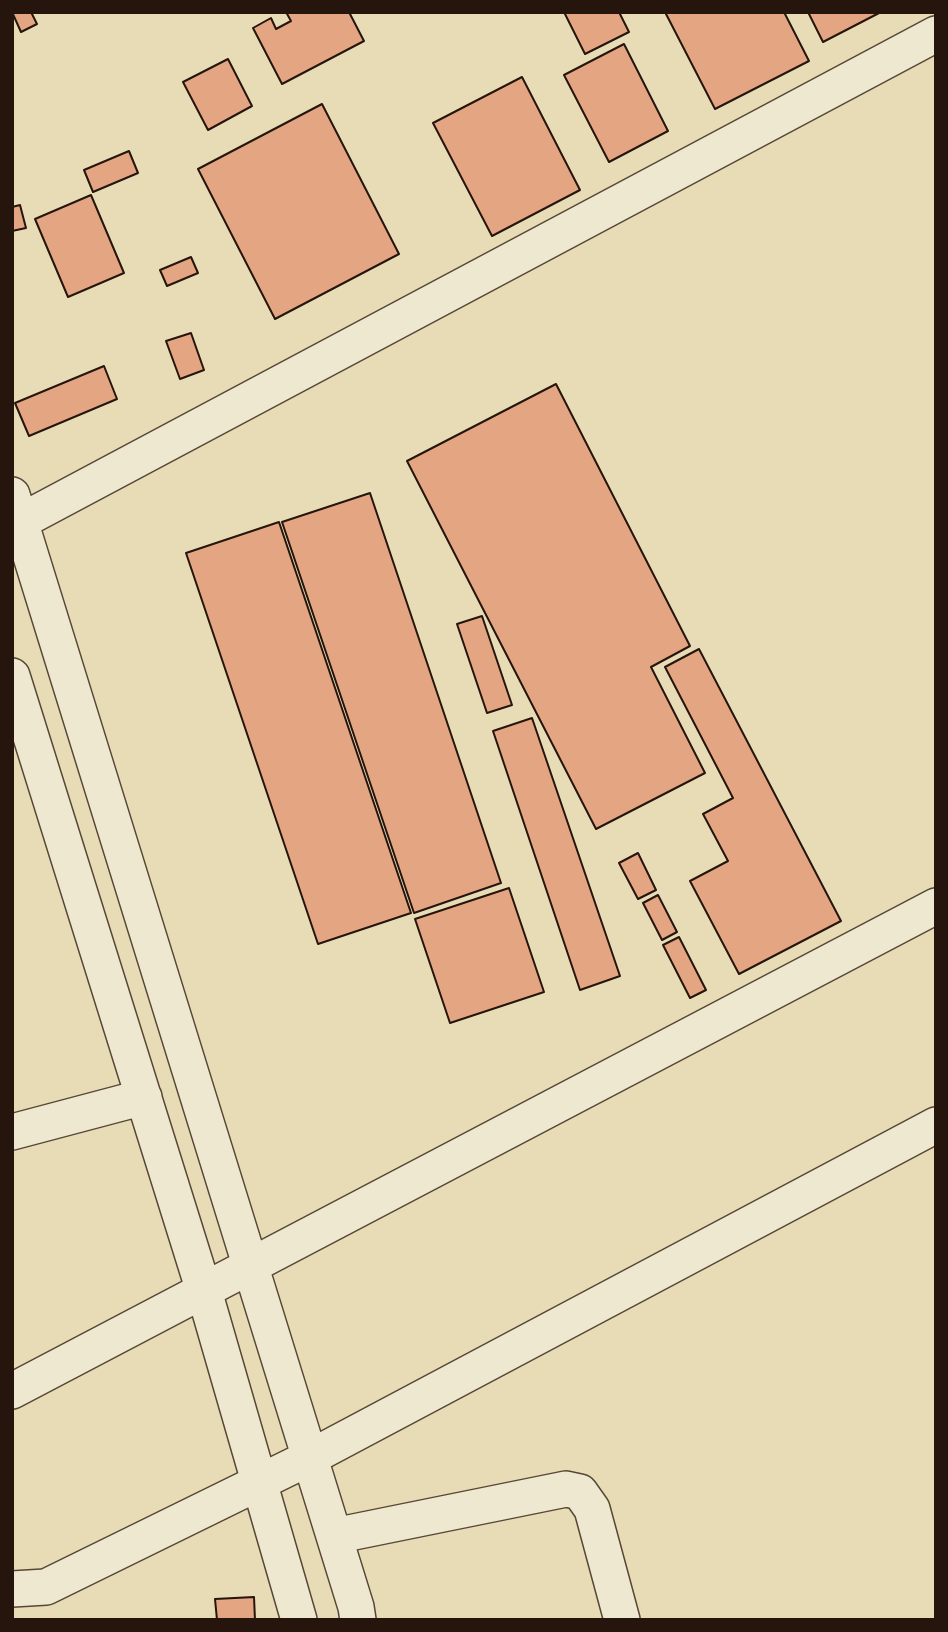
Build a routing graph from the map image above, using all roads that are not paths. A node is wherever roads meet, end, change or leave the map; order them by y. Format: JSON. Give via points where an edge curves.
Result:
{"nodes":[{"id":1,"x":936,"y":34,"type":"edge"},
{"id":2,"x":15,"y":514,"type":"edge"},
{"id":3,"x":12,"y":676,"type":"edge"},
{"id":4,"x":936,"y":906,"type":"edge"},
{"id":5,"x":144,"y":1097,"type":"junction"},
{"id":6,"x":936,"y":1125,"type":"edge"},
{"id":7,"x":12,"y":1132,"type":"edge"},
{"id":8,"x":250,"y":1267,"type":"junction"},
{"id":9,"x":204,"y":1291,"type":"junction"},
{"id":10,"x":12,"y":1391,"type":"edge"},
{"id":11,"x":309,"y":1458,"type":"junction"},
{"id":12,"x":259,"y":1482,"type":"junction"},
{"id":13,"x":334,"y":1536,"type":"junction"},
{"id":14,"x":12,"y":1589,"type":"edge"},
{"id":15,"x":299,"y":1620,"type":"edge"},
{"id":16,"x":358,"y":1620,"type":"edge"},
{"id":17,"x":622,"y":1620,"type":"edge"}],
"edges":[{"from":1,"to":2,"type":"street"},
{"from":2,"to":8,"type":"street"},
{"from":3,"to":5,"type":"street"},
{"from":4,"to":8,"type":"street"},
{"from":5,"to":7,"type":"street"},
{"from":5,"to":9,"type":"street"},
{"from":6,"to":11,"type":"street"},
{"from":8,"to":9,"type":"street"},
{"from":8,"to":11,"type":"street"},
{"from":9,"to":10,"type":"street"},
{"from":9,"to":12,"type":"street"},
{"from":11,"to":12,"type":"street"},
{"from":11,"to":13,"type":"street"},
{"from":12,"to":14,"type":"street","via":[[46,1587]]},
{"from":12,"to":15,"type":"street"},
{"from":13,"to":16,"type":"street"},
{"from":13,"to":17,"type":"street","via":[[566,1489],[580,1492],[592,1509]]}]}
